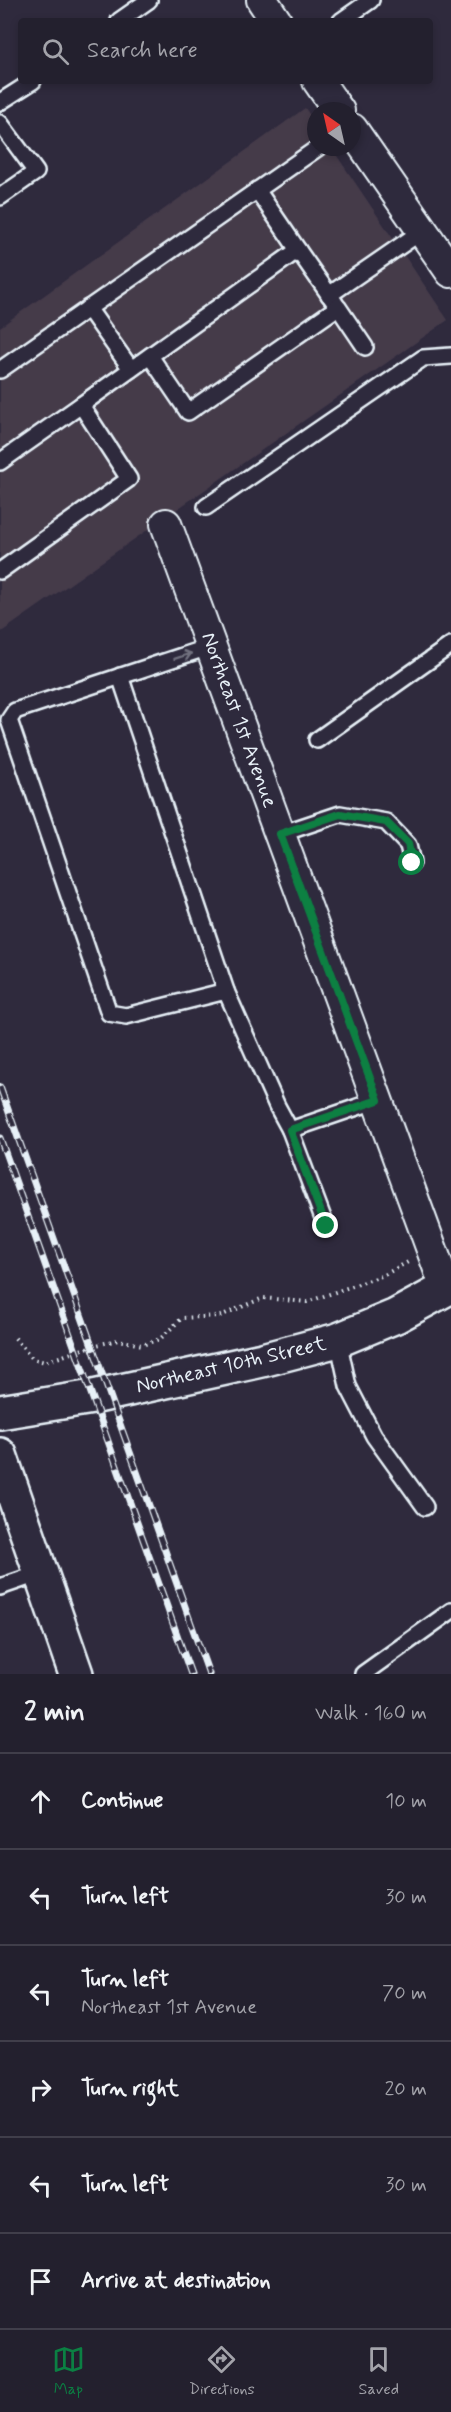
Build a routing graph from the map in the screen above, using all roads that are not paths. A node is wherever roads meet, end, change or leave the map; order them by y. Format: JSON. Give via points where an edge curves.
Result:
{"nodes":[{"id":1,"x":149,"y":0,"type":"edge"},
{"id":2,"x":262,"y":0,"type":"edge"},
{"id":3,"x":372,"y":0,"type":"edge"},
{"id":4,"x":123,"y":18,"type":"edge"},
{"id":5,"x":274,"y":18,"type":"edge"},
{"id":6,"x":345,"y":18,"type":"edge"},
{"id":7,"x":28,"y":84,"type":"edge"},
{"id":8,"x":320,"y":84,"type":"edge"},
{"id":9,"x":0,"y":102,"type":"edge"},
{"id":10,"x":333,"y":102,"type":"edge"},
{"id":11,"x":0,"y":123,"type":"edge"},
{"id":12,"x":361,"y":142,"type":"edge"},
{"id":13,"x":307,"y":155,"type":"edge"},
{"id":14,"x":257,"y":190,"type":"junction"},
{"id":15,"x":0,"y":197,"type":"edge"},
{"id":16,"x":422,"y":231,"type":"junction"},
{"id":17,"x":298,"y":250,"type":"junction"},
{"id":18,"x":451,"y":272,"type":"edge"},
{"id":19,"x":334,"y":301,"type":"junction"},
{"id":20,"x":88,"y":308,"type":"junction"},
{"id":21,"x":365,"y":347,"type":"dead end"},
{"id":22,"x":150,"y":356,"type":"junction"},
{"id":23,"x":451,"y":356,"type":"edge"},
{"id":24,"x":131,"y":369,"type":"junction"},
{"id":25,"x":0,"y":370,"type":"edge"},
{"id":26,"x":81,"y":405,"type":"junction"},
{"id":27,"x":0,"y":462,"type":"edge"},
{"id":28,"x":206,"y":507,"type":"dead end"},
{"id":29,"x":166,"y":524,"type":"dead end"},
{"id":30,"x":0,"y":571,"type":"edge"},
{"id":31,"x":451,"y":645,"type":"edge"},
{"id":32,"x":212,"y":646,"type":"junction"},
{"id":33,"x":120,"y":676,"type":"junction"},
{"id":34,"x":317,"y":740,"type":"dead end"},
{"id":35,"x":280,"y":834,"type":"junction"},
{"id":36,"x":412,"y":863,"type":"dead end"},
{"id":37,"x":226,"y":991,"type":"junction"},
{"id":38,"x":378,"y":1100,"type":"junction"},
{"id":39,"x":290,"y":1130,"type":"junction"},
{"id":40,"x":326,"y":1226,"type":"dead end"},
{"id":41,"x":449,"y":1290,"type":"edge"},
{"id":42,"x":338,"y":1340,"type":"junction"},
{"id":43,"x":0,"y":1412,"type":"edge"},
{"id":44,"x":0,"y":1455,"type":"edge"},
{"id":45,"x":425,"y":1507,"type":"dead end"},
{"id":46,"x":41,"y":1573,"type":"junction"},
{"id":47,"x":0,"y":1587,"type":"edge"},
{"id":48,"x":451,"y":1611,"type":"edge"},
{"id":49,"x":76,"y":1674,"type":"edge"},
{"id":50,"x":363,"y":1674,"type":"edge"}],
"edges":[{"from":1,"to":4,"type":"lane"},
{"from":2,"to":5,"type":"street"},
{"from":3,"to":6,"type":"lane"},
{"from":7,"to":9,"type":"lane"},
{"from":8,"to":10,"type":"street"},
{"from":11,"to":15,"type":"lane","via":[[36,172]]},
{"from":12,"to":16,"type":"street"},
{"from":13,"to":14,"type":"lane"},
{"from":14,"to":17,"type":"lane"},
{"from":14,"to":20,"type":"lane"},
{"from":16,"to":18,"type":"street"},
{"from":16,"to":19,"type":"lane"},
{"from":17,"to":19,"type":"lane"},
{"from":17,"to":22,"type":"lane"},
{"from":19,"to":21,"type":"lane"},
{"from":19,"to":22,"type":"lane","via":[[188,412]]},
{"from":20,"to":24,"type":"lane"},
{"from":20,"to":25,"type":"lane"},
{"from":22,"to":24,"type":"lane"},
{"from":23,"to":28,"type":"lane","via":[[423,358]]},
{"from":24,"to":26,"type":"lane"},
{"from":26,"to":27,"type":"lane"},
{"from":26,"to":30,"type":"lane","via":[[129,479]]},
{"from":29,"to":32,"type":"street","name":"Northeast 1st Avenue"},
{"from":31,"to":34,"type":"lane"},
{"from":33,"to":32,"type":"lane","one_way":true},
{"from":32,"to":35,"type":"street","name":"Northeast 1st Avenue"},
{"from":33,"to":37,"type":"lane"},
{"from":33,"to":37,"type":"lane","via":[[15,711],[9,720],[109,1012],[126,1016]]},
{"from":35,"to":36,"type":"lane","via":[[340,814],[386,822],[408,844]]},
{"from":35,"to":38,"type":"street","name":"Northeast 1st Avenue"},
{"from":37,"to":39,"type":"lane"},
{"from":38,"to":39,"type":"lane"},
{"from":38,"to":41,"type":"street","name":"Northeast 1st Avenue"},
{"from":39,"to":40,"type":"lane"},
{"from":41,"to":42,"type":"street","name":"Northeast 10th Street"},
{"from":42,"to":43,"type":"street","name":"Northeast 10th Street","via":[[101,1395]]},
{"from":42,"to":45,"type":"lane","via":[[348,1386],[375,1436]]},
{"from":44,"to":46,"type":"street"},
{"from":46,"to":47,"type":"lane"},
{"from":46,"to":49,"type":"street"},
{"from":48,"to":50,"type":"lane"}]}
